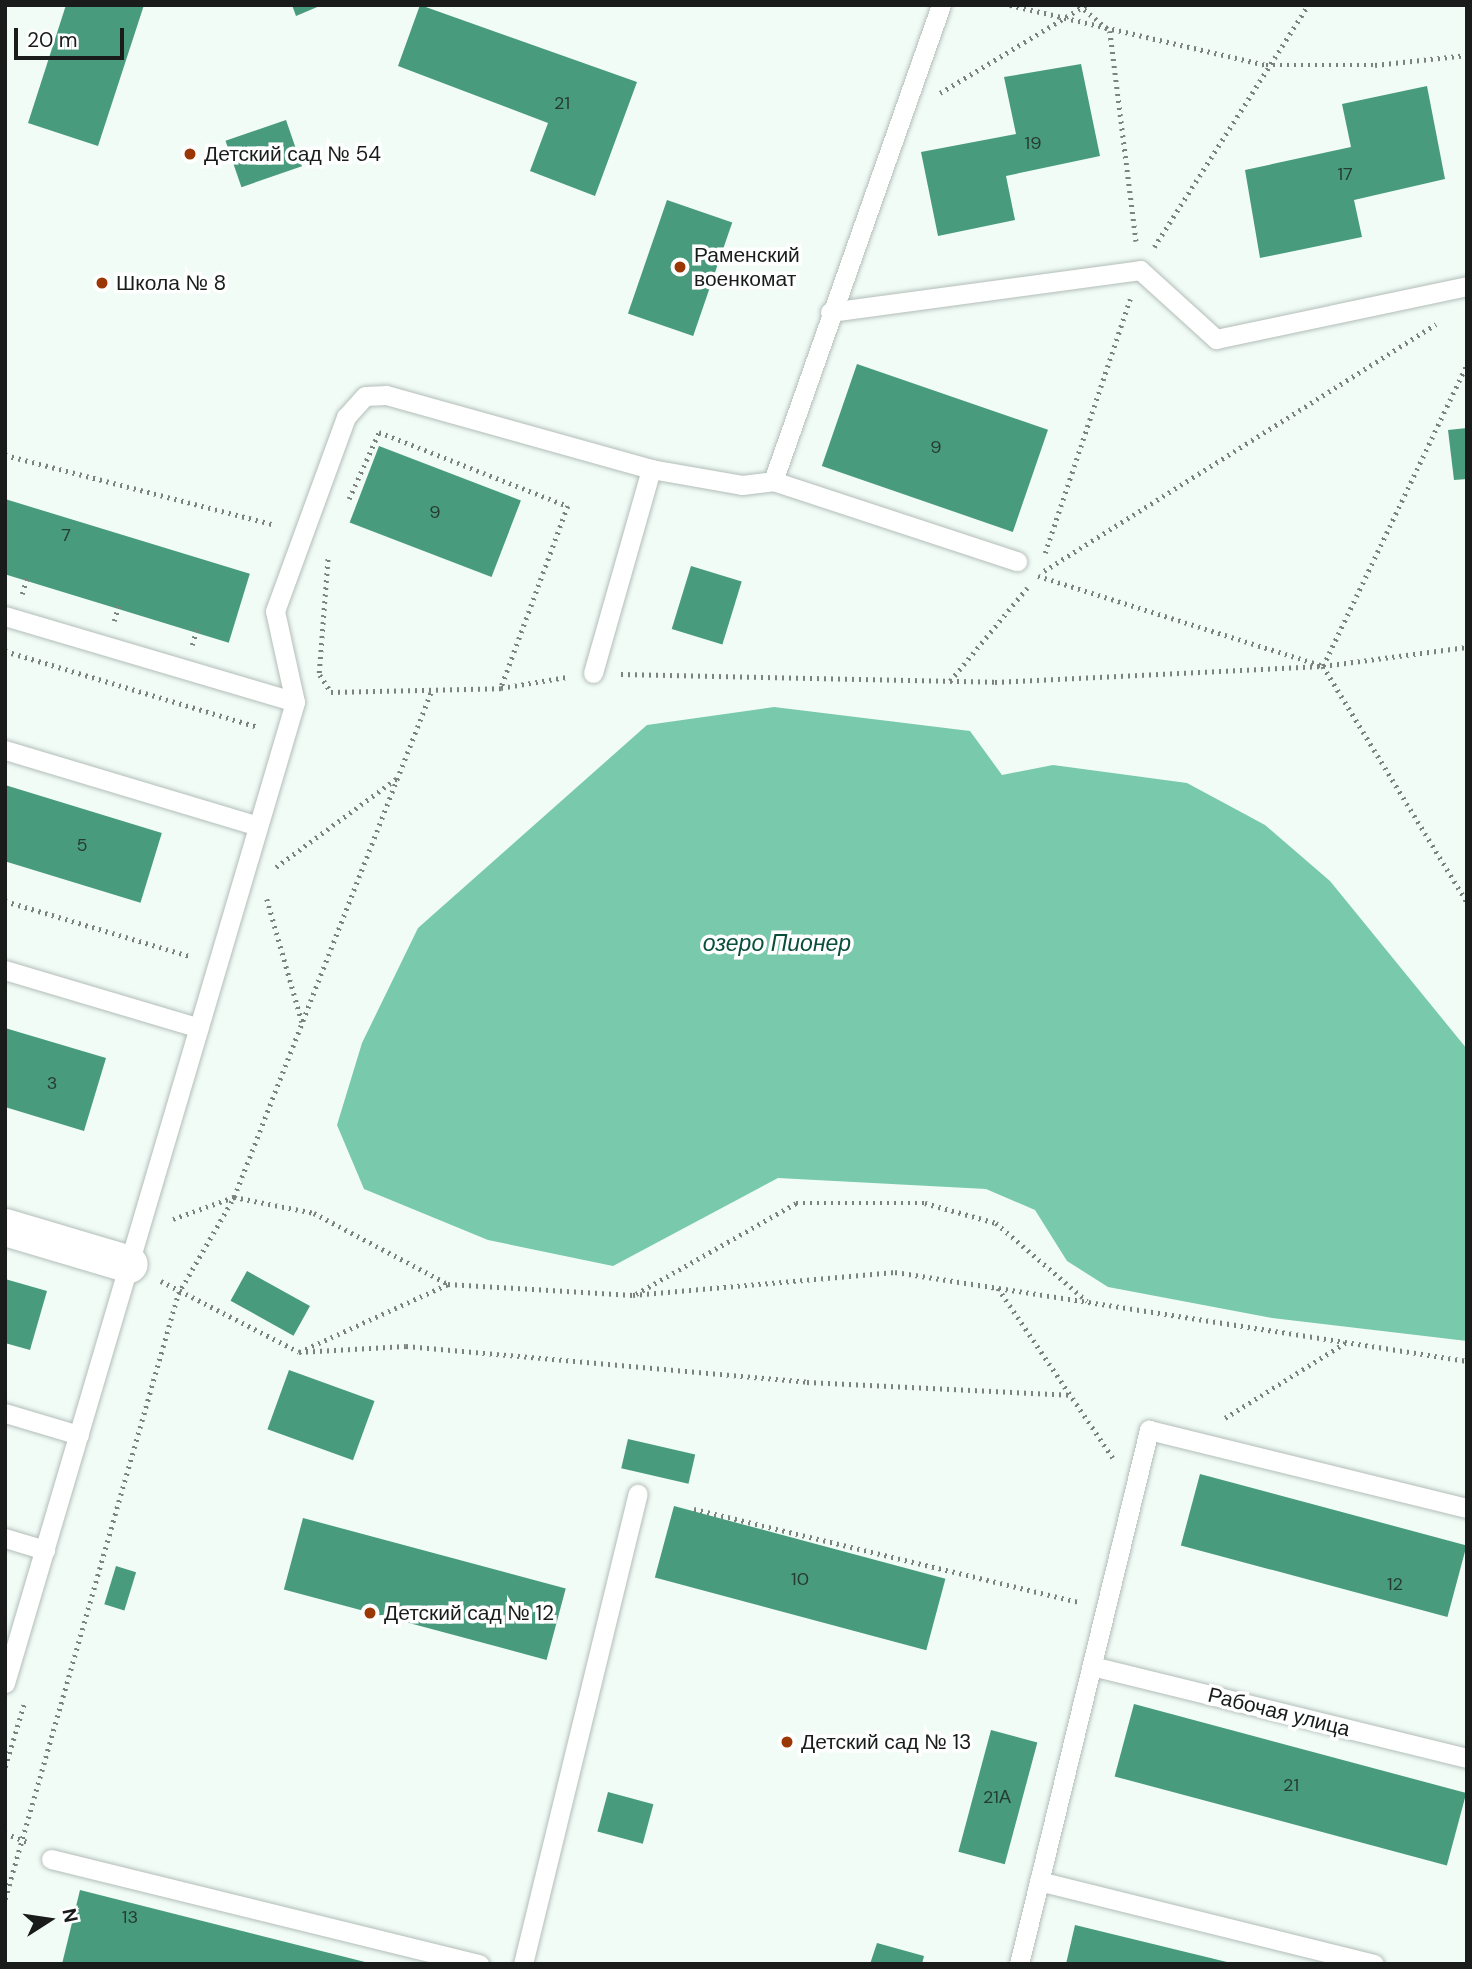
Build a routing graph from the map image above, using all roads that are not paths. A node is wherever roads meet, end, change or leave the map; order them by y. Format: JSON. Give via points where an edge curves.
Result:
{"nodes":[{"id":1,"x":940,"y":5,"type":"edge"},
{"id":2,"x":1467,"y":286,"type":"edge"},
{"id":3,"x":830,"y":312,"type":"junction"},
{"id":4,"x":651,"y":469,"type":"junction"},
{"id":5,"x":773,"y":481,"type":"junction"},
{"id":6,"x":1017,"y":561,"type":"road end"},
{"id":7,"x":5,"y":616,"type":"edge"},
{"id":8,"x":593,"y":673,"type":"road end"},
{"id":9,"x":295,"y":702,"type":"junction"},
{"id":10,"x":5,"y":750,"type":"edge"},
{"id":11,"x":258,"y":826,"type":"junction"},
{"id":12,"x":5,"y":970,"type":"edge"},
{"id":13,"x":199,"y":1028,"type":"junction"},
{"id":14,"x":5,"y":1227,"type":"edge"},
{"id":15,"x":129,"y":1264,"type":"junction"},
{"id":16,"x":5,"y":1413,"type":"edge"},
{"id":17,"x":79,"y":1435,"type":"junction"},
{"id":18,"x":638,"y":1494,"type":"dead end"},
{"id":19,"x":1467,"y":1508,"type":"edge"},
{"id":20,"x":5,"y":1538,"type":"edge"},
{"id":21,"x":45,"y":1550,"type":"junction"},
{"id":22,"x":1092,"y":1666,"type":"junction"},
{"id":23,"x":5,"y":1683,"type":"edge"},
{"id":24,"x":1467,"y":1758,"type":"edge"},
{"id":25,"x":51,"y":1858,"type":"dead end"},
{"id":26,"x":1039,"y":1881,"type":"junction"},
{"id":27,"x":479,"y":1964,"type":"edge"},
{"id":28,"x":523,"y":1964,"type":"edge"},
{"id":29,"x":1019,"y":1964,"type":"edge"},
{"id":30,"x":1374,"y":1964,"type":"edge"}],
"edges":[{"from":1,"to":3,"type":"lane"},
{"from":2,"to":3,"type":"lane","via":[[1216,339],[1140,270]]},
{"from":3,"to":5,"type":"lane"},
{"from":4,"to":5,"type":"lane","via":[[742,485]]},
{"from":4,"to":8,"type":"lane"},
{"from":4,"to":9,"type":"lane","via":[[386,395],[365,396],[346,417],[275,611]]},
{"from":5,"to":6,"type":"lane"},
{"from":7,"to":9,"type":"lane"},
{"from":9,"to":11,"type":"lane"},
{"from":10,"to":11,"type":"lane"},
{"from":11,"to":13,"type":"lane"},
{"from":12,"to":13,"type":"lane"},
{"from":13,"to":15,"type":"lane"},
{"from":14,"to":15,"type":"street"},
{"from":15,"to":17,"type":"lane"},
{"from":16,"to":17,"type":"lane"},
{"from":17,"to":21,"type":"lane"},
{"from":18,"to":28,"type":"lane"},
{"from":19,"to":22,"type":"lane","via":[[1149,1430]]},
{"from":20,"to":21,"type":"lane"},
{"from":21,"to":23,"type":"lane"},
{"from":22,"to":24,"type":"lane","name":"Рабочая улица"},
{"from":22,"to":26,"type":"lane"},
{"from":25,"to":27,"type":"lane"},
{"from":26,"to":29,"type":"lane"},
{"from":26,"to":30,"type":"lane"}]}
